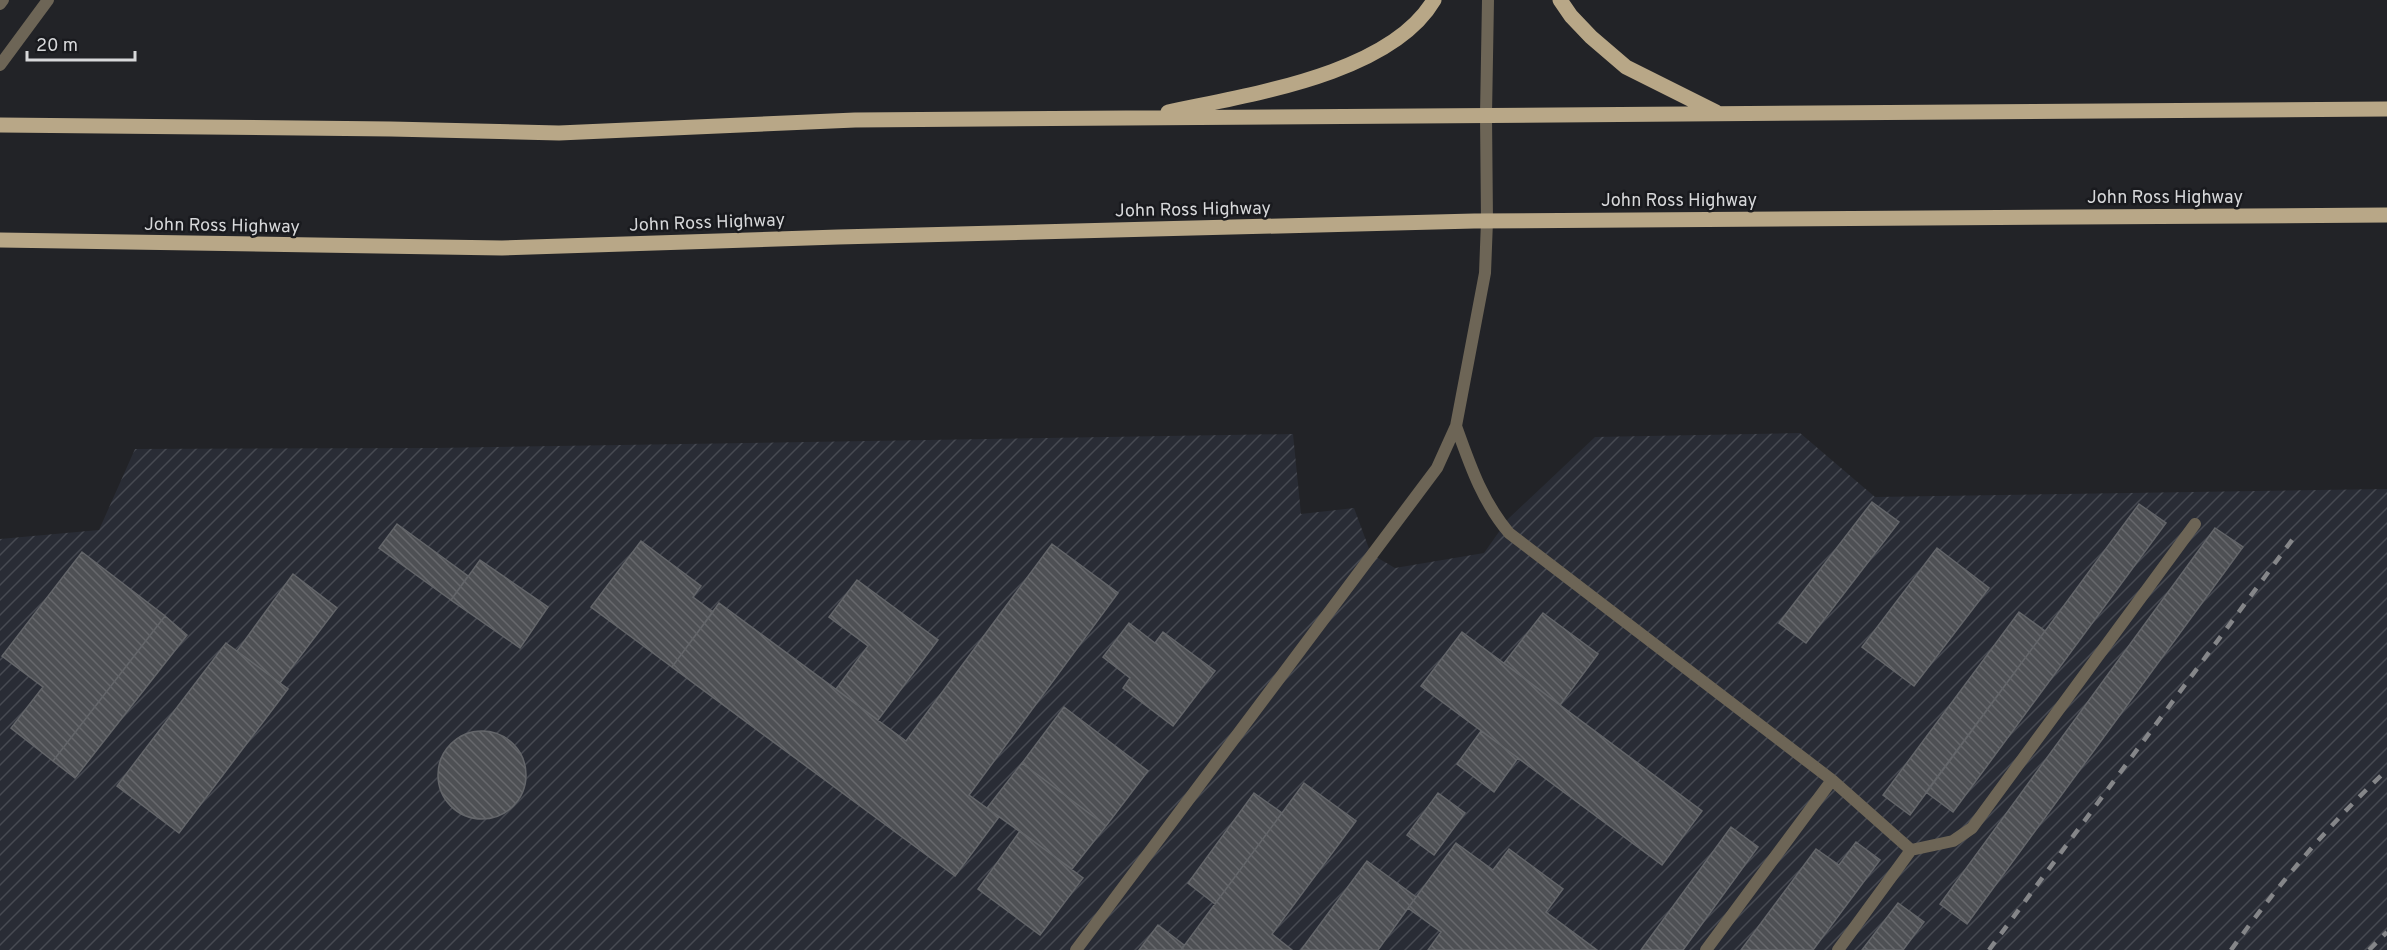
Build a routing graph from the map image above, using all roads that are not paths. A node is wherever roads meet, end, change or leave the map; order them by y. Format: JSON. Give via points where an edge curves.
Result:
{"nodes":[{"id":1,"x":3,"y":0,"type":"edge"},
{"id":2,"x":48,"y":0,"type":"edge"},
{"id":3,"x":1434,"y":0,"type":"edge"},
{"id":4,"x":1488,"y":0,"type":"edge"},
{"id":5,"x":1560,"y":0,"type":"edge"},
{"id":6,"x":0,"y":4,"type":"edge"},
{"id":7,"x":1,"y":64,"type":"edge"},
{"id":8,"x":2387,"y":109,"type":"edge"},
{"id":9,"x":1719,"y":113,"type":"junction"},
{"id":10,"x":1486,"y":115,"type":"junction"},
{"id":11,"x":1136,"y":119,"type":"junction"},
{"id":12,"x":0,"y":125,"type":"edge"},
{"id":13,"x":2387,"y":215,"type":"edge"},
{"id":14,"x":1487,"y":221,"type":"junction"},
{"id":15,"x":0,"y":240,"type":"edge"},
{"id":16,"x":1456,"y":426,"type":"junction"},
{"id":17,"x":2194,"y":524,"type":"dead end"},
{"id":18,"x":1832,"y":780,"type":"junction"},
{"id":19,"x":1911,"y":850,"type":"junction"},
{"id":20,"x":1076,"y":950,"type":"edge"},
{"id":21,"x":1706,"y":950,"type":"edge"},
{"id":22,"x":1838,"y":950,"type":"edge"}],
"edges":[{"from":1,"to":6,"type":"street"},
{"from":2,"to":7,"type":"street"},
{"from":3,"to":11,"type":"main road","via":[[1406,32],[1374,54],[1291,85]]},
{"from":4,"to":10,"type":"street"},
{"from":5,"to":9,"type":"main road","via":[[1591,38],[1626,68]]},
{"from":8,"to":9,"type":"main road"},
{"from":9,"to":10,"type":"main road"},
{"from":10,"to":11,"type":"main road"},
{"from":10,"to":14,"type":"street"},
{"from":11,"to":12,"type":"main road","via":[[855,120],[559,133]]},
{"from":13,"to":14,"type":"main road","name":"John Ross Highway"},
{"from":14,"to":15,"type":"main road","name":"John Ross Highway","via":[[502,249]]},
{"from":14,"to":16,"type":"street","via":[[1485,273]]},
{"from":16,"to":18,"type":"street","via":[[1480,492],[1509,533]]},
{"from":16,"to":20,"type":"street","via":[[1437,468]]},
{"from":17,"to":19,"type":"street","via":[[1972,828],[1953,841]]},
{"from":18,"to":19,"type":"street"},
{"from":18,"to":21,"type":"street"},
{"from":19,"to":22,"type":"street"}]}
